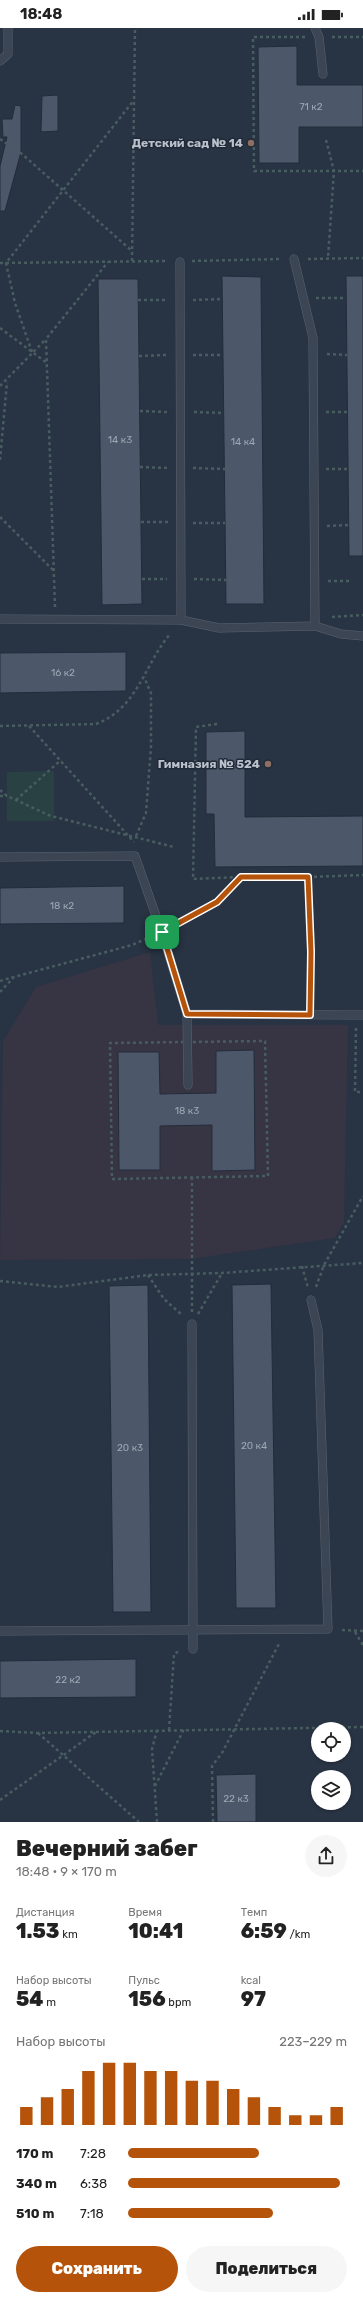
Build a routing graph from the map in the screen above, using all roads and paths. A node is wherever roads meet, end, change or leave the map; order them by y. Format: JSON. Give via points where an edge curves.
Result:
{"nodes":[{"id":1,"x":8,"y":28,"type":"edge"},
{"id":2,"x":135,"y":28,"type":"edge"},
{"id":3,"x":315,"y":28,"type":"edge"},
{"id":4,"x":253,"y":37,"type":"dead end"},
{"id":5,"x":0,"y":61,"type":"edge"},
{"id":6,"x":322,"y":74,"type":"dead end"},
{"id":7,"x":134,"y":100,"type":"junction"},
{"id":8,"x":0,"y":139,"type":"edge"},
{"id":9,"x":326,"y":140,"type":"dead end"},
{"id":10,"x":334,"y":171,"type":"junction"},
{"id":11,"x":363,"y":171,"type":"edge"},
{"id":12,"x":63,"y":190,"type":"junction"},
{"id":13,"x":132,"y":251,"type":"junction"},
{"id":14,"x":328,"y":258,"type":"dead end"},
{"id":15,"x":294,"y":259,"type":"dead end"},
{"id":16,"x":132,"y":261,"type":"dead end"},
{"id":17,"x":108,"y":262,"type":"dead end"},
{"id":18,"x":180,"y":262,"type":"dead end"},
{"id":19,"x":346,"y":298,"type":"dead end"},
{"id":20,"x":304,"y":299,"type":"junction"},
{"id":21,"x":0,"y":328,"type":"edge"},
{"id":22,"x":46,"y":339,"type":"junction"},
{"id":23,"x":32,"y":352,"type":"junction"},
{"id":24,"x":313,"y":354,"type":"junction"},
{"id":25,"x":347,"y":355,"type":"dead end"},
{"id":26,"x":47,"y":363,"type":"junction"},
{"id":27,"x":7,"y":382,"type":"junction"},
{"id":28,"x":0,"y":386,"type":"edge"},
{"id":29,"x":314,"y":412,"type":"junction"},
{"id":30,"x":347,"y":412,"type":"dead end"},
{"id":31,"x":0,"y":460,"type":"edge"},
{"id":32,"x":314,"y":469,"type":"junction"},
{"id":33,"x":348,"y":469,"type":"dead end"},
{"id":34,"x":0,"y":518,"type":"edge"},
{"id":35,"x":348,"y":525,"type":"dead end"},
{"id":36,"x":315,"y":526,"type":"junction"},
{"id":37,"x":54,"y":571,"type":"junction"},
{"id":38,"x":349,"y":581,"type":"dead end"},
{"id":39,"x":315,"y":582,"type":"junction"},
{"id":40,"x":0,"y":620,"type":"edge"},
{"id":41,"x":55,"y":620,"type":"junction"},
{"id":42,"x":181,"y":620,"type":"junction"},
{"id":43,"x":316,"y":626,"type":"junction"},
{"id":44,"x":363,"y":636,"type":"edge"},
{"id":45,"x":144,"y":677,"type":"junction"},
{"id":46,"x":217,"y":724,"type":"dead end"},
{"id":47,"x":0,"y":726,"type":"edge"},
{"id":48,"x":29,"y":726,"type":"junction"},
{"id":49,"x":61,"y":760,"type":"junction"},
{"id":50,"x":0,"y":790,"type":"edge"},
{"id":51,"x":0,"y":796,"type":"edge"},
{"id":52,"x":7,"y":796,"type":"junction"},
{"id":53,"x":16,"y":800,"type":"junction"},
{"id":54,"x":130,"y":834,"type":"junction"},
{"id":55,"x":136,"y":836,"type":"junction"},
{"id":56,"x":174,"y":847,"type":"dead end"},
{"id":57,"x":135,"y":856,"type":"junction"},
{"id":58,"x":0,"y":857,"type":"edge"},
{"id":59,"x":363,"y":875,"type":"edge"},
{"id":60,"x":241,"y":877,"type":"junction"},
{"id":61,"x":308,"y":877,"type":"junction"},
{"id":62,"x":162,"y":932,"type":"junction"},
{"id":63,"x":14,"y":977,"type":"junction"},
{"id":64,"x":0,"y":981,"type":"edge"},
{"id":65,"x":0,"y":992,"type":"edge"},
{"id":66,"x":187,"y":1014,"type":"junction"},
{"id":67,"x":310,"y":1015,"type":"junction"},
{"id":68,"x":363,"y":1015,"type":"edge"},
{"id":69,"x":355,"y":1022,"type":"dead end"},
{"id":70,"x":187,"y":1042,"type":"junction"},
{"id":71,"x":188,"y":1085,"type":"dead end"},
{"id":72,"x":363,"y":1092,"type":"edge"},
{"id":73,"x":192,"y":1177,"type":"junction"},
{"id":74,"x":363,"y":1196,"type":"edge"},
{"id":75,"x":363,"y":1263,"type":"edge"},
{"id":76,"x":324,"y":1265,"type":"junction"},
{"id":77,"x":302,"y":1266,"type":"junction"},
{"id":78,"x":191,"y":1273,"type":"junction"},
{"id":79,"x":222,"y":1273,"type":"junction"},
{"id":80,"x":148,"y":1275,"type":"junction"},
{"id":81,"x":0,"y":1281,"type":"edge"},
{"id":82,"x":311,"y":1300,"type":"junction"},
{"id":83,"x":192,"y":1324,"type":"junction"},
{"id":84,"x":286,"y":1629,"type":"junction"},
{"id":85,"x":328,"y":1629,"type":"junction"},
{"id":86,"x":193,"y":1630,"type":"junction"},
{"id":87,"x":0,"y":1631,"type":"edge"},
{"id":88,"x":363,"y":1631,"type":"edge"},
{"id":89,"x":354,"y":1632,"type":"junction"},
{"id":90,"x":363,"y":1645,"type":"edge"},
{"id":91,"x":193,"y":1646,"type":"joint"},
{"id":92,"x":363,"y":1727,"type":"edge"},
{"id":93,"x":234,"y":1728,"type":"junction"},
{"id":94,"x":157,"y":1730,"type":"junction"},
{"id":95,"x":169,"y":1730,"type":"junction"},
{"id":96,"x":184,"y":1730,"type":"junction"},
{"id":97,"x":0,"y":1731,"type":"edge"},
{"id":98,"x":97,"y":1732,"type":"junction"},
{"id":99,"x":37,"y":1733,"type":"junction"},
{"id":100,"x":63,"y":1756,"type":"junction"},
{"id":101,"x":154,"y":1786,"type":"junction"},
{"id":102,"x":0,"y":1800,"type":"edge"},
{"id":103,"x":138,"y":1822,"type":"edge"},
{"id":104,"x":156,"y":1822,"type":"edge"},
{"id":105,"x":213,"y":1822,"type":"edge"}],
"edges":[{"from":1,"to":5,"type":"lane","via":[[8,54]]},
{"from":2,"to":7,"type":"path"},
{"from":3,"to":6,"type":"lane","via":[[319,37]]},
{"from":4,"to":10,"type":"path","via":[[254,171]]},
{"from":7,"to":12,"type":"path"},
{"from":7,"to":13,"type":"path"},
{"from":8,"to":12,"type":"path","via":[[22,154]]},
{"from":9,"to":10,"type":"path"},
{"from":10,"to":11,"type":"path"},
{"from":10,"to":14,"type":"path"},
{"from":12,"to":13,"type":"path"},
{"from":12,"to":23,"type":"path","via":[[6,263],[15,303]]},
{"from":13,"to":16,"type":"path"},
{"from":15,"to":20,"type":"lane"},
{"from":17,"to":22,"type":"path"},
{"from":18,"to":42,"type":"lane"},
{"from":19,"to":20,"type":"path"},
{"from":20,"to":24,"type":"lane","via":[[313,338]]},
{"from":21,"to":23,"type":"path"},
{"from":22,"to":23,"type":"path"},
{"from":22,"to":26,"type":"path"},
{"from":23,"to":26,"type":"path"},
{"from":23,"to":27,"type":"path"},
{"from":24,"to":25,"type":"path"},
{"from":24,"to":29,"type":"lane"},
{"from":26,"to":37,"type":"path"},
{"from":27,"to":28,"type":"path"},
{"from":27,"to":31,"type":"path"},
{"from":29,"to":30,"type":"path"},
{"from":29,"to":32,"type":"lane"},
{"from":32,"to":33,"type":"path"},
{"from":32,"to":36,"type":"lane"},
{"from":34,"to":37,"type":"path"},
{"from":35,"to":36,"type":"path"},
{"from":36,"to":39,"type":"lane"},
{"from":37,"to":41,"type":"path"},
{"from":38,"to":39,"type":"path"},
{"from":39,"to":43,"type":"lane"},
{"from":40,"to":41,"type":"lane"},
{"from":41,"to":42,"type":"lane"},
{"from":42,"to":43,"type":"lane","via":[[218,628]]},
{"from":42,"to":45,"type":"path","via":[[167,637]]},
{"from":43,"to":44,"type":"lane","via":[[340,634]]},
{"from":45,"to":48,"type":"path","via":[[126,704],[107,720],[96,724]]},
{"from":45,"to":55,"type":"path","via":[[151,694],[151,747],[146,813]]},
{"from":46,"to":60,"type":"path","via":[[196,727],[193,879]]},
{"from":47,"to":48,"type":"path"},
{"from":48,"to":49,"type":"path"},
{"from":49,"to":53,"type":"path"},
{"from":49,"to":54,"type":"path"},
{"from":50,"to":52,"type":"path"},
{"from":51,"to":52,"type":"path"},
{"from":52,"to":53,"type":"path"},
{"from":53,"to":54,"type":"path","via":[[51,816]]},
{"from":54,"to":55,"type":"path"},
{"from":54,"to":57,"type":"path","via":[[136,844]]},
{"from":55,"to":56,"type":"path"},
{"from":57,"to":58,"type":"lane"},
{"from":57,"to":62,"type":"lane"},
{"from":59,"to":61,"type":"path"},
{"from":60,"to":61,"type":"path"},
{"from":60,"to":62,"type":"path","via":[[217,902]]},
{"from":61,"to":67,"type":"path"},
{"from":62,"to":63,"type":"path","via":[[132,945]]},
{"from":62,"to":66,"type":"lane"},
{"from":63,"to":64,"type":"path"},
{"from":63,"to":65,"type":"path"},
{"from":66,"to":67,"type":"lane"},
{"from":66,"to":70,"type":"lane"},
{"from":67,"to":68,"type":"lane"},
{"from":69,"to":72,"type":"path","via":[[355,1092]]},
{"from":70,"to":71,"type":"lane"},
{"from":70,"to":73,"type":"path","via":[[265,1041],[268,1176]]},
{"from":70,"to":73,"type":"path","via":[[110,1043],[112,1179]]},
{"from":73,"to":78,"type":"path"},
{"from":74,"to":76,"type":"path"},
{"from":75,"to":76,"type":"path"},
{"from":76,"to":77,"type":"path"},
{"from":76,"to":82,"type":"path"},
{"from":77,"to":79,"type":"path"},
{"from":77,"to":82,"type":"path"},
{"from":78,"to":79,"type":"path"},
{"from":78,"to":80,"type":"path"},
{"from":78,"to":83,"type":"path"},
{"from":79,"to":83,"type":"path"},
{"from":80,"to":81,"type":"path","via":[[58,1287]]},
{"from":80,"to":83,"type":"path","via":[[164,1300]]},
{"from":82,"to":85,"type":"lane","via":[[318,1330]]},
{"from":83,"to":86,"type":"lane"},
{"from":84,"to":85,"type":"lane"},
{"from":84,"to":86,"type":"lane"},
{"from":84,"to":93,"type":"path"},
{"from":85,"to":89,"type":"path"},
{"from":86,"to":87,"type":"lane"},
{"from":86,"to":91,"type":"lane"},
{"from":88,"to":89,"type":"path"},
{"from":89,"to":90,"type":"path"},
{"from":91,"to":95,"type":"path","via":[[174,1654]]},
{"from":92,"to":93,"type":"path"},
{"from":93,"to":96,"type":"path"},
{"from":93,"to":105,"type":"path","via":[[212,1766]]},
{"from":94,"to":95,"type":"path"},
{"from":94,"to":98,"type":"path"},
{"from":94,"to":101,"type":"path","via":[[152,1749]]},
{"from":95,"to":96,"type":"path"},
{"from":96,"to":101,"type":"path"},
{"from":97,"to":99,"type":"path"},
{"from":98,"to":99,"type":"path"},
{"from":98,"to":100,"type":"path"},
{"from":99,"to":100,"type":"path"},
{"from":100,"to":102,"type":"path"},
{"from":100,"to":103,"type":"path"},
{"from":101,"to":104,"type":"path"}]}
